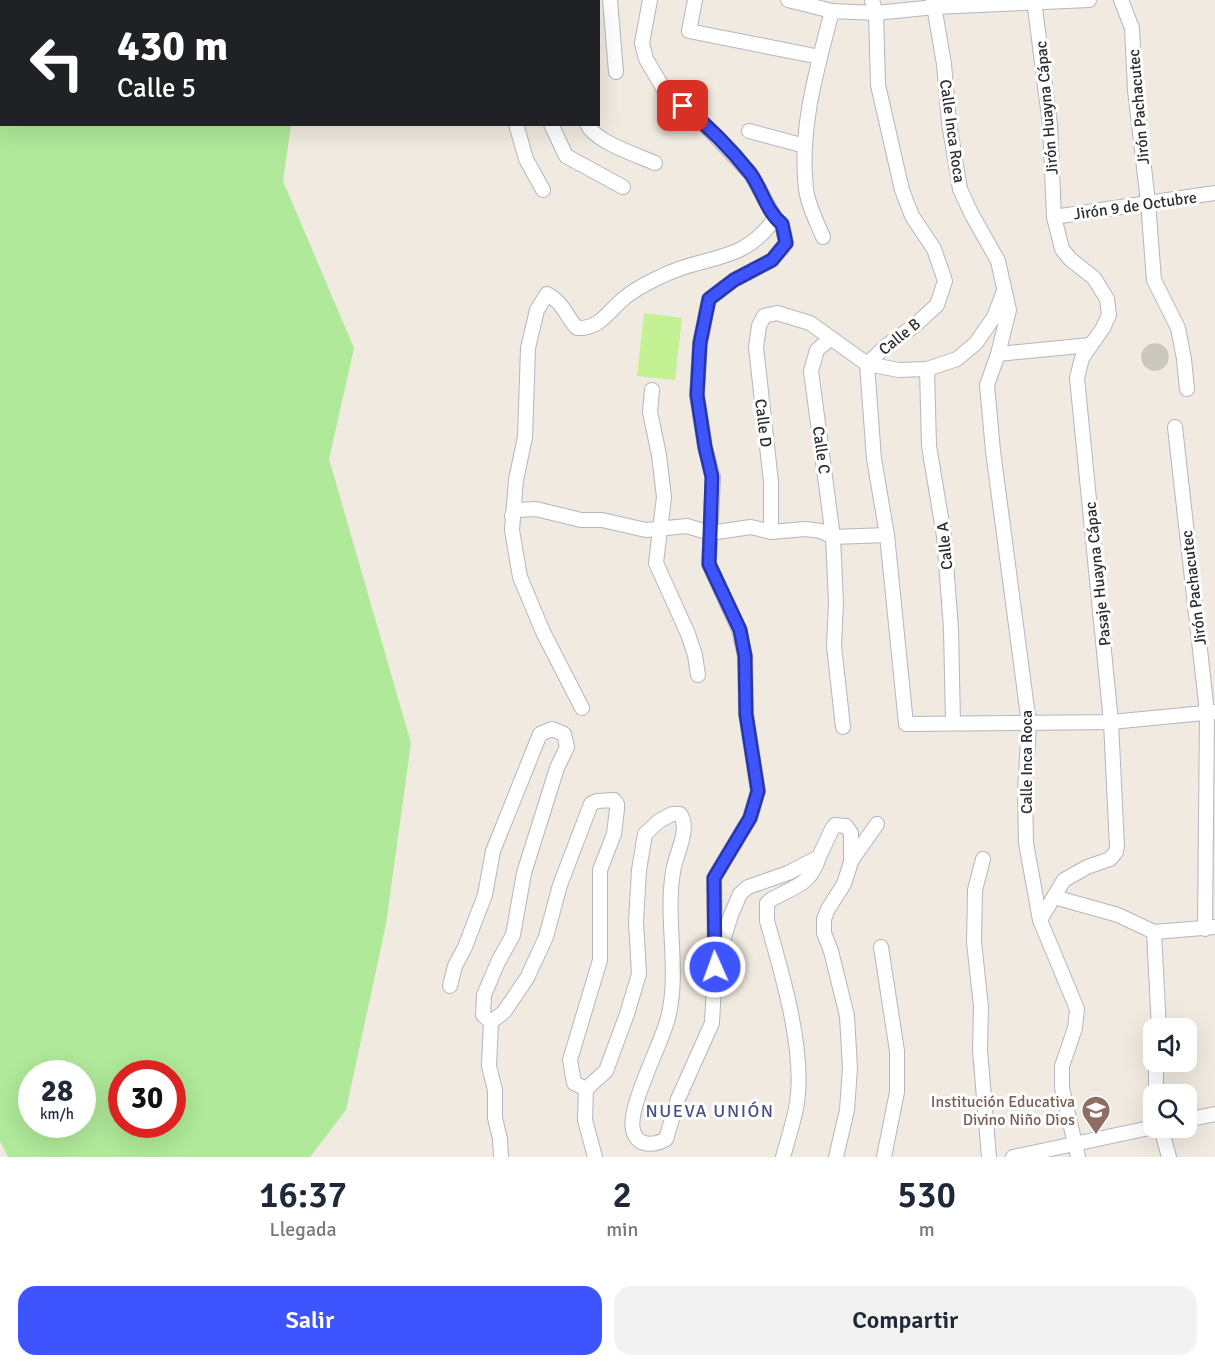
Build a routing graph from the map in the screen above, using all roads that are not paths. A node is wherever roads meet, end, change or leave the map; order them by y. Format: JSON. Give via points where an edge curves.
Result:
{"nodes":[{"id":1,"x":610,"y":0,"type":"edge"},
{"id":2,"x":650,"y":0,"type":"edge"},
{"id":3,"x":695,"y":0,"type":"edge"},
{"id":4,"x":788,"y":0,"type":"edge"},
{"id":5,"x":1089,"y":0,"type":"edge"},
{"id":6,"x":1121,"y":0,"type":"edge"},
{"id":7,"x":1034,"y":1,"type":"edge"},
{"id":8,"x":934,"y":4,"type":"edge"},
{"id":9,"x":874,"y":7,"type":"edge"},
{"id":10,"x":832,"y":11,"type":"junction"},
{"id":11,"x":820,"y":57,"type":"junction"},
{"id":12,"x":616,"y":72,"type":"dead end"},
{"id":13,"x":517,"y":126,"type":"edge"},
{"id":14,"x":552,"y":126,"type":"edge"},
{"id":15,"x":588,"y":126,"type":"edge"},
{"id":16,"x":749,"y":131,"type":"dead end"},
{"id":17,"x":805,"y":146,"type":"junction"},
{"id":18,"x":655,"y":163,"type":"dead end"},
{"id":19,"x":623,"y":187,"type":"dead end"},
{"id":20,"x":543,"y":190,"type":"dead end"},
{"id":21,"x":1215,"y":193,"type":"edge"},
{"id":22,"x":1148,"y":202,"type":"junction"},
{"id":23,"x":1054,"y":217,"type":"junction"},
{"id":24,"x":775,"y":218,"type":"junction"},
{"id":25,"x":824,"y":237,"type":"dead end"},
{"id":26,"x":1004,"y":289,"type":"junction"},
{"id":27,"x":830,"y":339,"type":"junction"},
{"id":28,"x":1090,"y":345,"type":"junction"},
{"id":29,"x":998,"y":354,"type":"junction"},
{"id":30,"x":867,"y":364,"type":"junction"},
{"id":31,"x":927,"y":369,"type":"junction"},
{"id":32,"x":1186,"y":389,"type":"dead end"},
{"id":33,"x":652,"y":390,"type":"dead end"},
{"id":34,"x":1174,"y":427,"type":"dead end"},
{"id":35,"x":512,"y":516,"type":"junction"},
{"id":36,"x":660,"y":528,"type":"junction"},
{"id":37,"x":771,"y":531,"type":"junction"},
{"id":38,"x":710,"y":533,"type":"junction"},
{"id":39,"x":887,"y":535,"type":"junction"},
{"id":40,"x":833,"y":537,"type":"junction"},
{"id":41,"x":698,"y":675,"type":"dead end"},
{"id":42,"x":582,"y":708,"type":"dead end"},
{"id":43,"x":1211,"y":712,"type":"edge"},
{"id":44,"x":1111,"y":722,"type":"junction"},
{"id":45,"x":953,"y":723,"type":"junction"},
{"id":46,"x":1029,"y":724,"type":"junction"},
{"id":47,"x":843,"y":727,"type":"dead end"},
{"id":48,"x":877,"y":824,"type":"dead end"},
{"id":49,"x":819,"y":856,"type":"junction"},
{"id":50,"x":983,"y":859,"type":"dead end"},
{"id":51,"x":851,"y":862,"type":"junction"},
{"id":52,"x":1053,"y":897,"type":"junction"},
{"id":53,"x":1040,"y":920,"type":"junction"},
{"id":54,"x":1210,"y":928,"type":"edge"},
{"id":55,"x":1154,"y":932,"type":"junction"},
{"id":56,"x":881,"y":947,"type":"dead end"},
{"id":57,"x":715,"y":967,"type":"junction"},
{"id":58,"x":450,"y":986,"type":"dead end"},
{"id":59,"x":1158,"y":1018,"type":"edge"},
{"id":60,"x":491,"y":1022,"type":"junction"},
{"id":61,"x":586,"y":1089,"type":"junction"},
{"id":62,"x":1215,"y":1114,"type":"edge"},
{"id":63,"x":1197,"y":1118,"type":"edge"},
{"id":64,"x":1143,"y":1130,"type":"edge"},
{"id":65,"x":1164,"y":1138,"type":"edge"},
{"id":66,"x":657,"y":1151,"type":"edge"},
{"id":67,"x":1076,"y":1151,"type":"edge"},
{"id":68,"x":501,"y":1157,"type":"edge"},
{"id":69,"x":594,"y":1157,"type":"edge"},
{"id":70,"x":783,"y":1157,"type":"edge"},
{"id":71,"x":836,"y":1157,"type":"edge"},
{"id":72,"x":884,"y":1157,"type":"edge"},
{"id":73,"x":989,"y":1157,"type":"edge"},
{"id":74,"x":1013,"y":1157,"type":"edge"},
{"id":75,"x":1169,"y":1157,"type":"edge"}],
"edges":[{"from":1,"to":12,"type":"street"},
{"from":2,"to":24,"type":"street","via":[[642,43],[646,59],[666,93],[700,120],[751,174]]},
{"from":3,"to":11,"type":"street","via":[[689,31]]},
{"from":4,"to":10,"type":"street"},
{"from":5,"to":7,"type":"street"},
{"from":6,"to":22,"type":"street","name":"Jirón Pachacutec","via":[[1132,28],[1134,90]]},
{"from":7,"to":8,"type":"street"},
{"from":7,"to":23,"type":"street","name":"Jirón Huayna Cápac","via":[[1050,125]]},
{"from":8,"to":9,"type":"street"},
{"from":8,"to":26,"type":"street","name":"Calle Inca Roca","via":[[960,189],[998,261]]},
{"from":9,"to":10,"type":"street"},
{"from":9,"to":30,"type":"street","name":"Calle B","via":[[878,85],[902,190],[912,216],[934,249],[945,281],[937,305]]},
{"from":10,"to":11,"type":"street"},
{"from":11,"to":17,"type":"street","via":[[809,98]]},
{"from":13,"to":20,"type":"street","via":[[526,159]]},
{"from":14,"to":19,"type":"street","via":[[566,156]]},
{"from":15,"to":18,"type":"street","via":[[602,140]]},
{"from":16,"to":17,"type":"street"},
{"from":17,"to":25,"type":"street","via":[[806,190]]},
{"from":21,"to":22,"type":"street","name":"Jirón 9 de Octubre"},
{"from":22,"to":23,"type":"street","name":"Jirón 9 de Octubre"},
{"from":22,"to":32,"type":"street","name":"Jirón Pachacutec","via":[[1155,280],[1178,328]]},
{"from":23,"to":28,"type":"street","name":"Pasaje Huayna Cápac","via":[[1062,249],[1094,278],[1107,299],[1109,315]]},
{"from":24,"to":35,"type":"street","via":[[747,247],[663,275],[623,298],[589,329],[577,328],[559,300],[547,294],[537,310],[528,348],[525,437]]},
{"from":24,"to":38,"type":"street","via":[[782,224],[786,243],[772,260],[709,299],[700,343],[697,395],[712,477]]},
{"from":26,"to":29,"type":"street","name":"Calle Inca Roca","via":[[1009,310]]},
{"from":26,"to":31,"type":"street","via":[[994,317],[976,343],[957,359]]},
{"from":27,"to":30,"type":"street"},
{"from":27,"to":37,"type":"street","name":"Calle D","via":[[810,323],[777,313],[764,316],[759,326],[756,347],[771,482]]},
{"from":27,"to":40,"type":"street","name":"Calle C","via":[[817,350],[811,371]]},
{"from":28,"to":29,"type":"street"},
{"from":28,"to":44,"type":"street","name":"Pasaje Huayna Cápac","via":[[1077,378]]},
{"from":29,"to":46,"type":"street","name":"Calle Inca Roca","via":[[987,385]]},
{"from":30,"to":31,"type":"street","via":[[899,370]]},
{"from":30,"to":39,"type":"street","name":"Calle B","via":[[874,459]]},
{"from":31,"to":45,"type":"street","name":"Calle A","via":[[928,446],[944,536],[951,629]]},
{"from":33,"to":36,"type":"street","via":[[650,412],[664,497]]},
{"from":34,"to":43,"type":"street","name":"Jirón Pachacutec"},
{"from":35,"to":36,"type":"street","via":[[517,510],[536,509],[580,520],[602,520],[646,530]]},
{"from":35,"to":42,"type":"street","via":[[520,577]]},
{"from":36,"to":38,"type":"street","via":[[687,526]]},
{"from":36,"to":41,"type":"street","via":[[656,563],[688,634]]},
{"from":37,"to":38,"type":"street","via":[[752,527]]},
{"from":37,"to":40,"type":"street","via":[[805,529]]},
{"from":38,"to":57,"type":"street","via":[[709,564],[740,630],[745,656],[746,714],[758,791],[750,818],[714,878]]},
{"from":39,"to":40,"type":"street"},
{"from":39,"to":45,"type":"street","name":"Calle B","via":[[906,724]]},
{"from":40,"to":47,"type":"street","name":"Calle C","via":[[834,646]]},
{"from":43,"to":44,"type":"street"},
{"from":43,"to":54,"type":"street","name":"Jirón Pachacutec"},
{"from":44,"to":46,"type":"street"},
{"from":44,"to":52,"type":"street","name":"Pasaje Huayna Cápac","via":[[1116,852],[1110,859],[1064,880]]},
{"from":45,"to":46,"type":"street"},
{"from":46,"to":53,"type":"street","name":"Calle Inca Roca","via":[[1026,843]]},
{"from":48,"to":51,"type":"street"},
{"from":49,"to":51,"type":"street","via":[[832,829],[836,825],[846,826],[851,833]]},
{"from":49,"to":57,"type":"street","via":[[744,890],[730,915]]},
{"from":49,"to":70,"type":"street","via":[[808,880],[772,899],[765,909],[790,1007],[798,1073],[797,1103]]},
{"from":50,"to":73,"type":"street","via":[[975,890],[974,942]]},
{"from":51,"to":71,"type":"street","via":[[844,884],[824,919],[824,933],[847,1016],[850,1068],[847,1110]]},
{"from":52,"to":53,"type":"street","name":"Pasaje Huayna Cápac"},
{"from":52,"to":55,"type":"street","via":[[1118,915]]},
{"from":53,"to":67,"type":"street","name":"Calle Inca Roca","via":[[1077,1010],[1062,1066],[1062,1088]]},
{"from":54,"to":55,"type":"street"},
{"from":55,"to":59,"type":"street"},
{"from":56,"to":72,"type":"street","via":[[897,1051],[897,1092]]},
{"from":57,"to":66,"type":"street","via":[[712,1023],[678,1099],[666,1139]]},
{"from":58,"to":60,"type":"street","via":[[485,895],[493,851],[540,734],[552,729],[564,734],[567,747],[556,768],[524,873],[513,935],[484,995],[483,1015]]},
{"from":60,"to":61,"type":"street","via":[[504,1012],[527,978],[546,938],[560,885],[591,804],[614,800],[614,834],[600,870],[600,960],[570,1060],[574,1083]]},
{"from":60,"to":68,"type":"street","via":[[489,1066]]},
{"from":61,"to":66,"type":"street","via":[[606,1071],[639,974],[636,922],[645,834],[659,821],[680,814],[683,834],[673,871],[673,976],[668,1018],[632,1122],[639,1141]]},
{"from":61,"to":69,"type":"street","via":[[585,1120]]},
{"from":62,"to":63,"type":"street"},
{"from":64,"to":67,"type":"street"},
{"from":65,"to":75,"type":"street"},
{"from":67,"to":74,"type":"street"}]}
